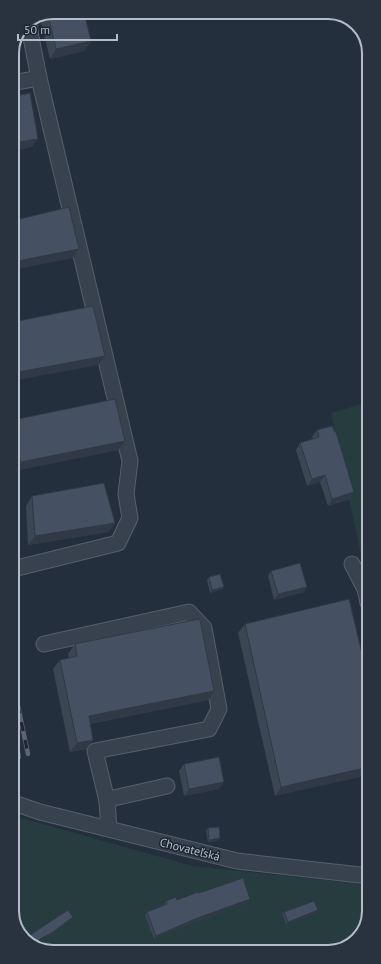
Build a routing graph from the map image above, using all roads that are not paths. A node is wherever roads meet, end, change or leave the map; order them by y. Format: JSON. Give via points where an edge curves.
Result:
{"nodes":[{"id":1,"x":29,"y":29,"type":"edge"},
{"id":2,"x":39,"y":78,"type":"junction"},
{"id":3,"x":19,"y":82,"type":"edge"},
{"id":4,"x":352,"y":564,"type":"dead end"},
{"id":5,"x":19,"y":568,"type":"edge"},
{"id":6,"x":362,"y":583,"type":"edge"},
{"id":7,"x":44,"y":644,"type":"dead end"},
{"id":8,"x":167,"y":786,"type":"dead end"},
{"id":9,"x":19,"y":803,"type":"edge"},
{"id":10,"x":108,"y":805,"type":"junction"},
{"id":11,"x":110,"y":828,"type":"junction"},
{"id":12,"x":362,"y":875,"type":"edge"}],
"edges":[{"from":1,"to":2,"type":"street"},
{"from":2,"to":3,"type":"street"},
{"from":2,"to":5,"type":"street","via":[[130,461],[126,494],[130,518],[118,543]]},
{"from":4,"to":6,"type":"street"},
{"from":7,"to":10,"type":"street","via":[[189,612],[204,628],[219,710],[209,729],[95,751]]},
{"from":8,"to":10,"type":"street","via":[[109,798]]},
{"from":9,"to":11,"type":"street","name":"Chovateľská","via":[[41,805]]},
{"from":10,"to":11,"type":"street"},
{"from":11,"to":12,"type":"street","name":"Chovateľská","via":[[237,861]]}]}
